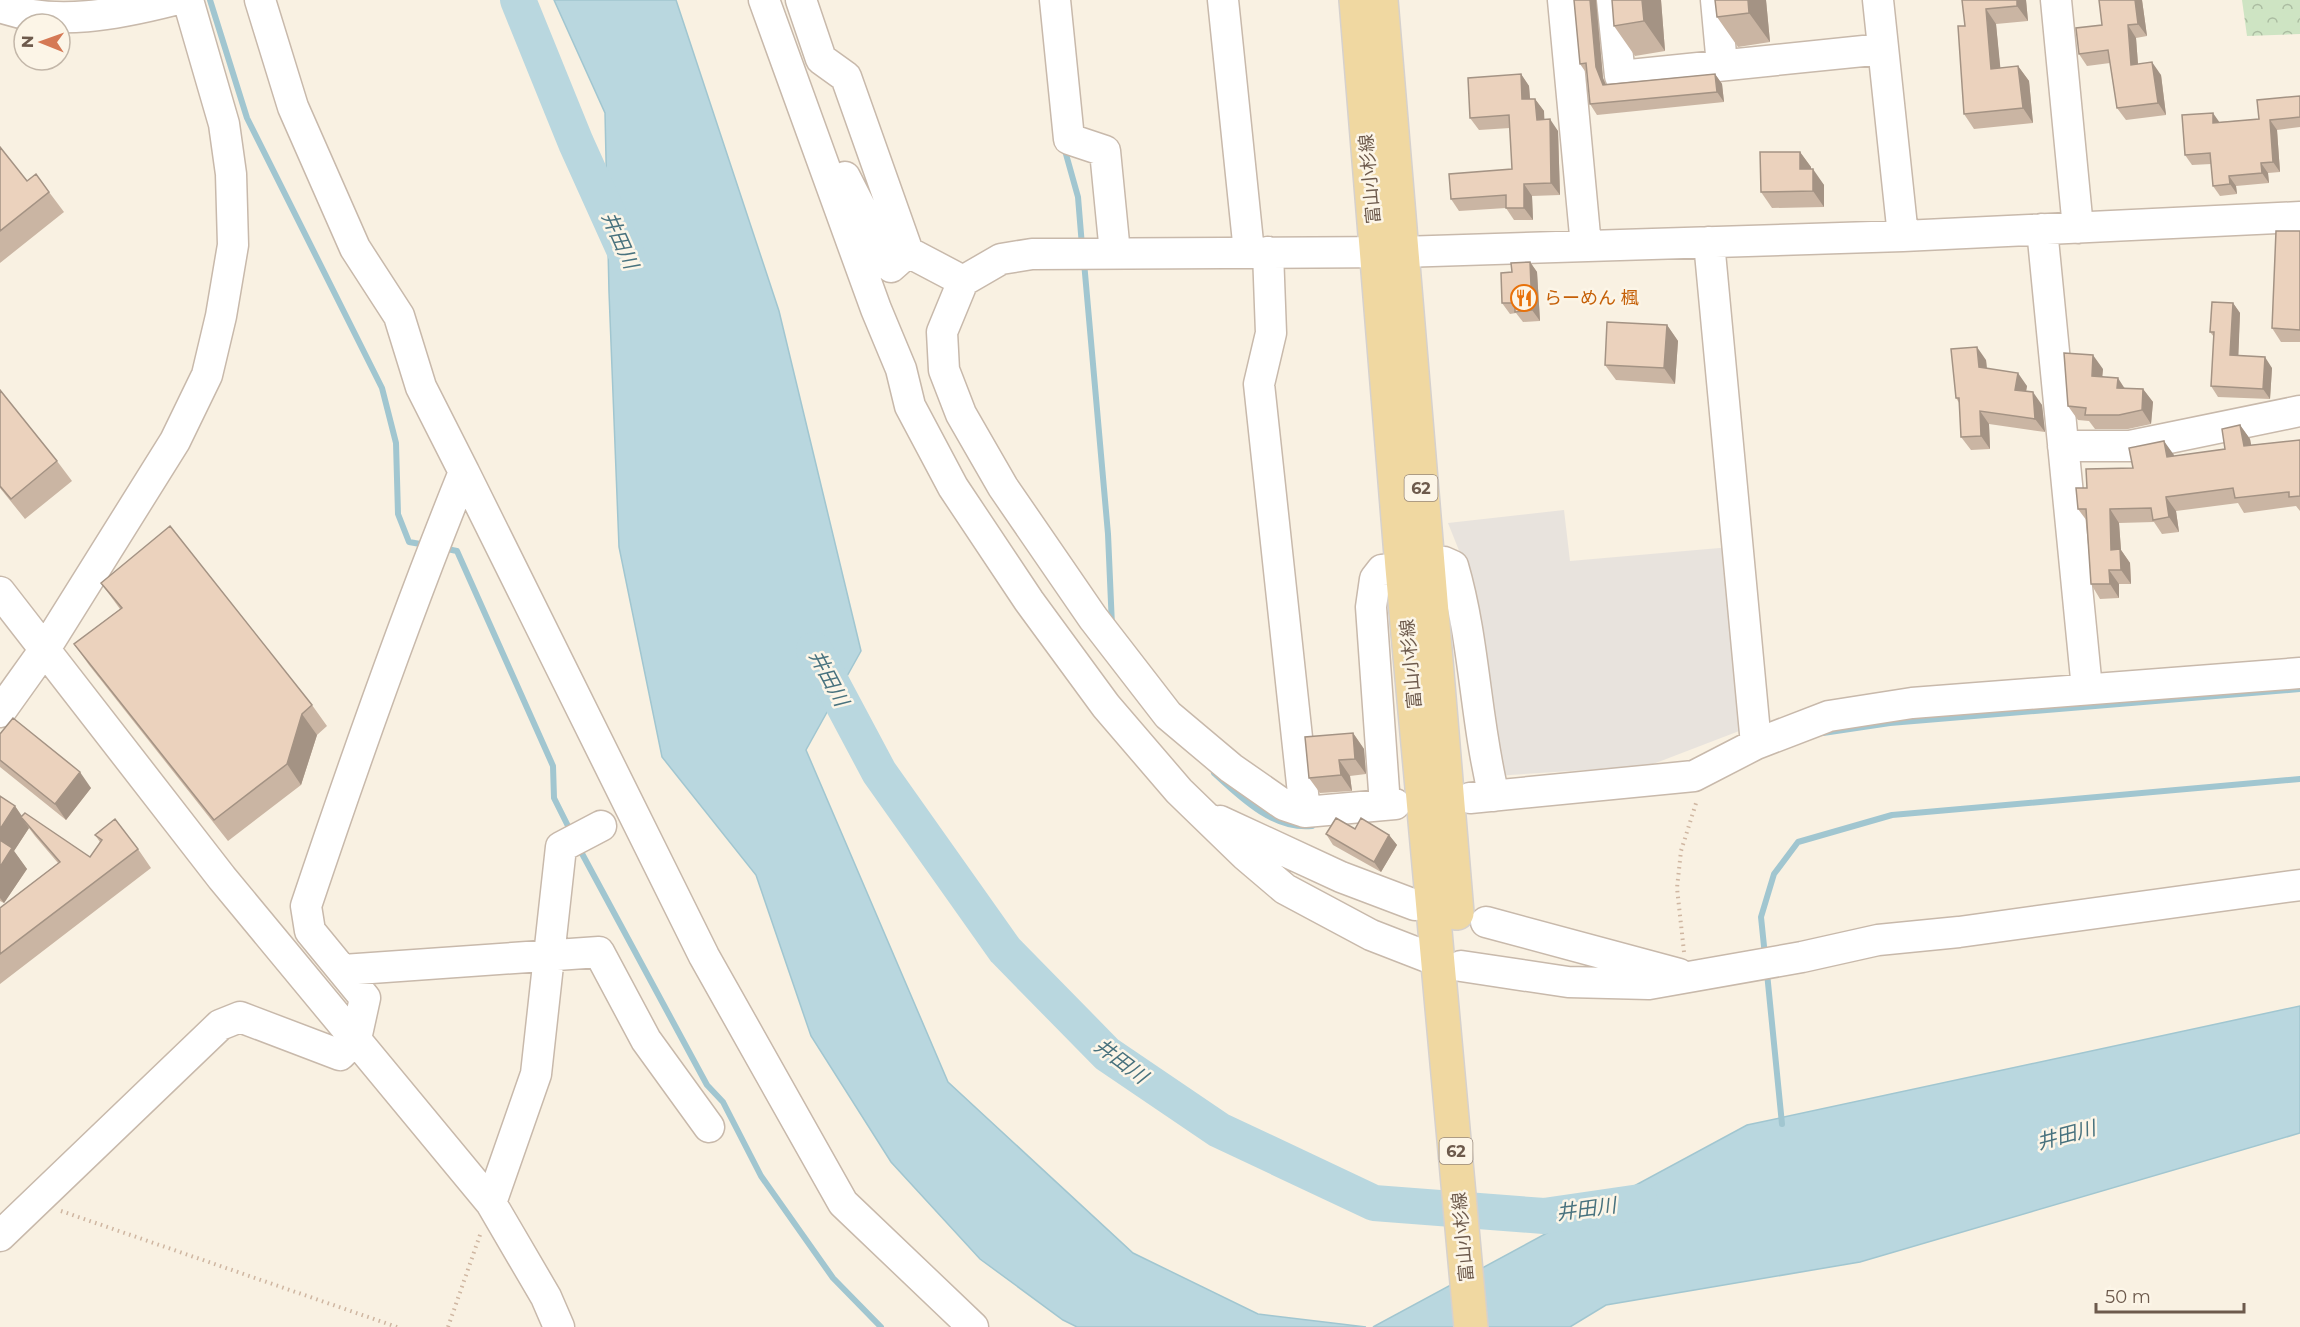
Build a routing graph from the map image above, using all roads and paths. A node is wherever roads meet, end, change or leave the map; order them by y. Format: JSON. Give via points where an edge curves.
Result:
{"nodes":[{"id":1,"x":174,"y":0,"type":"edge"},
{"id":2,"x":188,"y":0,"type":"edge"},
{"id":3,"x":260,"y":0,"type":"edge"},
{"id":4,"x":764,"y":0,"type":"edge"},
{"id":5,"x":801,"y":0,"type":"edge"},
{"id":6,"x":1054,"y":0,"type":"edge"},
{"id":7,"x":1223,"y":0,"type":"edge"},
{"id":8,"x":1356,"y":0,"type":"edge"},
{"id":9,"x":1381,"y":0,"type":"edge"},
{"id":10,"x":1563,"y":0,"type":"edge"},
{"id":11,"x":1612,"y":0,"type":"edge"},
{"id":12,"x":1716,"y":0,"type":"edge"},
{"id":13,"x":1878,"y":0,"type":"edge"},
{"id":14,"x":2056,"y":0,"type":"edge"},
{"id":15,"x":0,"y":7,"type":"edge"},
{"id":16,"x":1883,"y":49,"type":"junction"},
{"id":17,"x":1722,"y":65,"type":"junction"},
{"id":18,"x":811,"y":128,"type":"junction"},
{"id":19,"x":2300,"y":217,"type":"edge"},
{"id":20,"x":2078,"y":228,"type":"junction"},
{"id":21,"x":2042,"y":229,"type":"junction"},
{"id":22,"x":1903,"y":236,"type":"junction"},
{"id":23,"x":1709,"y":242,"type":"junction"},
{"id":24,"x":1586,"y":246,"type":"junction"},
{"id":25,"x":908,"y":252,"type":"junction"},
{"id":26,"x":1258,"y":252,"type":"junction"},
{"id":27,"x":1389,"y":252,"type":"junction"},
{"id":28,"x":1115,"y":253,"type":"junction"},
{"id":29,"x":963,"y":281,"type":"junction"},
{"id":30,"x":2300,"y":411,"type":"edge"},
{"id":31,"x":2063,"y":446,"type":"junction"},
{"id":32,"x":464,"y":472,"type":"junction"},
{"id":33,"x":1415,"y":566,"type":"junction"},
{"id":34,"x":0,"y":592,"type":"edge"},
{"id":35,"x":45,"y":649,"type":"junction"},
{"id":36,"x":2300,"y":673,"type":"edge"},
{"id":37,"x":2087,"y":689,"type":"junction"},
{"id":38,"x":0,"y":712,"type":"edge"},
{"id":39,"x":1756,"y":744,"type":"junction"},
{"id":40,"x":1694,"y":776,"type":"junction"},
{"id":41,"x":1200,"y":811,"type":"junction"},
{"id":42,"x":1305,"y":812,"type":"junction"},
{"id":43,"x":601,"y":826,"type":"dead end"},
{"id":44,"x":2300,"y":885,"type":"edge"},
{"id":45,"x":1415,"y":904,"type":"dead end"},
{"id":46,"x":1486,"y":922,"type":"dead end"},
{"id":47,"x":550,"y":956,"type":"junction"},
{"id":48,"x":1450,"y":969,"type":"junction"},
{"id":49,"x":343,"y":970,"type":"junction"},
{"id":50,"x":1688,"y":977,"type":"junction"},
{"id":51,"x":229,"y":1039,"type":"dead end"},
{"id":52,"x":348,"y":1047,"type":"junction"},
{"id":53,"x":709,"y":1127,"type":"dead end"},
{"id":54,"x":491,"y":1203,"type":"junction"},
{"id":55,"x":55,"y":1209,"type":"dead end"},
{"id":56,"x":0,"y":1236,"type":"edge"},
{"id":57,"x":397,"y":1327,"type":"edge"},
{"id":58,"x":447,"y":1327,"type":"edge"},
{"id":59,"x":559,"y":1327,"type":"edge"},
{"id":60,"x":973,"y":1327,"type":"edge"},
{"id":61,"x":1471,"y":1327,"type":"edge"},
{"id":62,"x":1494,"y":1327,"type":"edge"}],
"edges":[{"from":1,"to":15,"type":"street","via":[[85,17],[24,16]]},
{"from":2,"to":35,"type":"street","via":[[224,124],[231,174],[233,245],[221,316],[207,375],[175,441]]},
{"from":3,"to":32,"type":"street","via":[[293,107],[355,248],[399,316],[421,387]]},
{"from":4,"to":18,"type":"street"},
{"from":5,"to":25,"type":"street","via":[[821,60],[846,77]]},
{"from":6,"to":28,"type":"street","via":[[1069,139],[1105,151]]},
{"from":7,"to":26,"type":"street"},
{"from":8,"to":27,"type":"main road","name":"富山小杉線","number":"62"},
{"from":9,"to":27,"type":"main road","name":"富山小杉線","number":"62"},
{"from":10,"to":24,"type":"street"},
{"from":11,"to":17,"type":"street","via":[[1620,76]]},
{"from":12,"to":17,"type":"street"},
{"from":13,"to":16,"type":"street"},
{"from":14,"to":20,"type":"street"},
{"from":16,"to":17,"type":"street"},
{"from":16,"to":22,"type":"street"},
{"from":18,"to":25,"type":"street","via":[[832,153],[891,267]]},
{"from":18,"to":41,"type":"street","via":[[901,369],[910,406],[953,486],[1029,601],[1106,706]]},
{"from":19,"to":20,"type":"street"},
{"from":20,"to":21,"type":"street"},
{"from":21,"to":22,"type":"street"},
{"from":21,"to":31,"type":"street"},
{"from":22,"to":23,"type":"street"},
{"from":23,"to":24,"type":"street"},
{"from":23,"to":39,"type":"street"},
{"from":24,"to":27,"type":"street"},
{"from":25,"to":29,"type":"street"},
{"from":26,"to":27,"type":"street"},
{"from":26,"to":28,"type":"street"},
{"from":26,"to":42,"type":"street","via":[[1271,333],[1259,384]]},
{"from":27,"to":33,"type":"main road","name":"富山小杉線","number":"62"},
{"from":28,"to":29,"type":"street","via":[[1032,254],[1001,259]]},
{"from":29,"to":42,"type":"street","via":[[942,332],[944,370],[961,414],[1003,487],[1093,618],[1168,715],[1231,768],[1284,805]]},
{"from":30,"to":31,"type":"street","via":[[2130,446]]},
{"from":31,"to":37,"type":"street"},
{"from":32,"to":49,"type":"street","via":[[394,651],[306,906],[310,931]]},
{"from":32,"to":60,"type":"street","via":[[704,956],[843,1203]]},
{"from":33,"to":40,"type":"street","via":[[1444,562],[1453,566],[1464,604],[1483,754],[1482,797]]},
{"from":33,"to":42,"type":"street","via":[[1382,570],[1375,579],[1371,607],[1390,805]]},
{"from":33,"to":48,"type":"main road","name":"富山小杉線","number":"62"},
{"from":34,"to":35,"type":"street"},
{"from":35,"to":38,"type":"street"},
{"from":35,"to":52,"type":"street"},
{"from":36,"to":37,"type":"street"},
{"from":37,"to":39,"type":"street","via":[[1912,703],[1829,716]]},
{"from":39,"to":40,"type":"street"},
{"from":40,"to":50,"type":"path","via":[[1698,796],[1681,850],[1677,888]]},
{"from":41,"to":45,"type":"street","via":[[1341,878]]},
{"from":41,"to":48,"type":"street","via":[[1285,889],[1371,935]]},
{"from":43,"to":47,"type":"street","via":[[561,847]]},
{"from":44,"to":50,"type":"street","via":[[1878,940]]},
{"from":46,"to":50,"type":"street"},
{"from":47,"to":49,"type":"street"},
{"from":47,"to":53,"type":"street","via":[[599,952],[646,1040]]},
{"from":47,"to":54,"type":"street","via":[[536,1074]]},
{"from":48,"to":50,"type":"street","via":[[1568,982],[1649,984]]},
{"from":48,"to":61,"type":"main road","name":"富山小杉線","number":"62"},
{"from":48,"to":62,"type":"main road","name":"富山小杉線","number":"62"},
{"from":49,"to":52,"type":"street","via":[[366,998]]},
{"from":51,"to":52,"type":"street","via":[[253,1037],[320,1060]]},
{"from":52,"to":54,"type":"street"},
{"from":52,"to":56,"type":"street","via":[[240,1017],[220,1025]]},
{"from":54,"to":58,"type":"path"},
{"from":54,"to":59,"type":"street","via":[[546,1297]]},
{"from":55,"to":57,"type":"path"}]}
